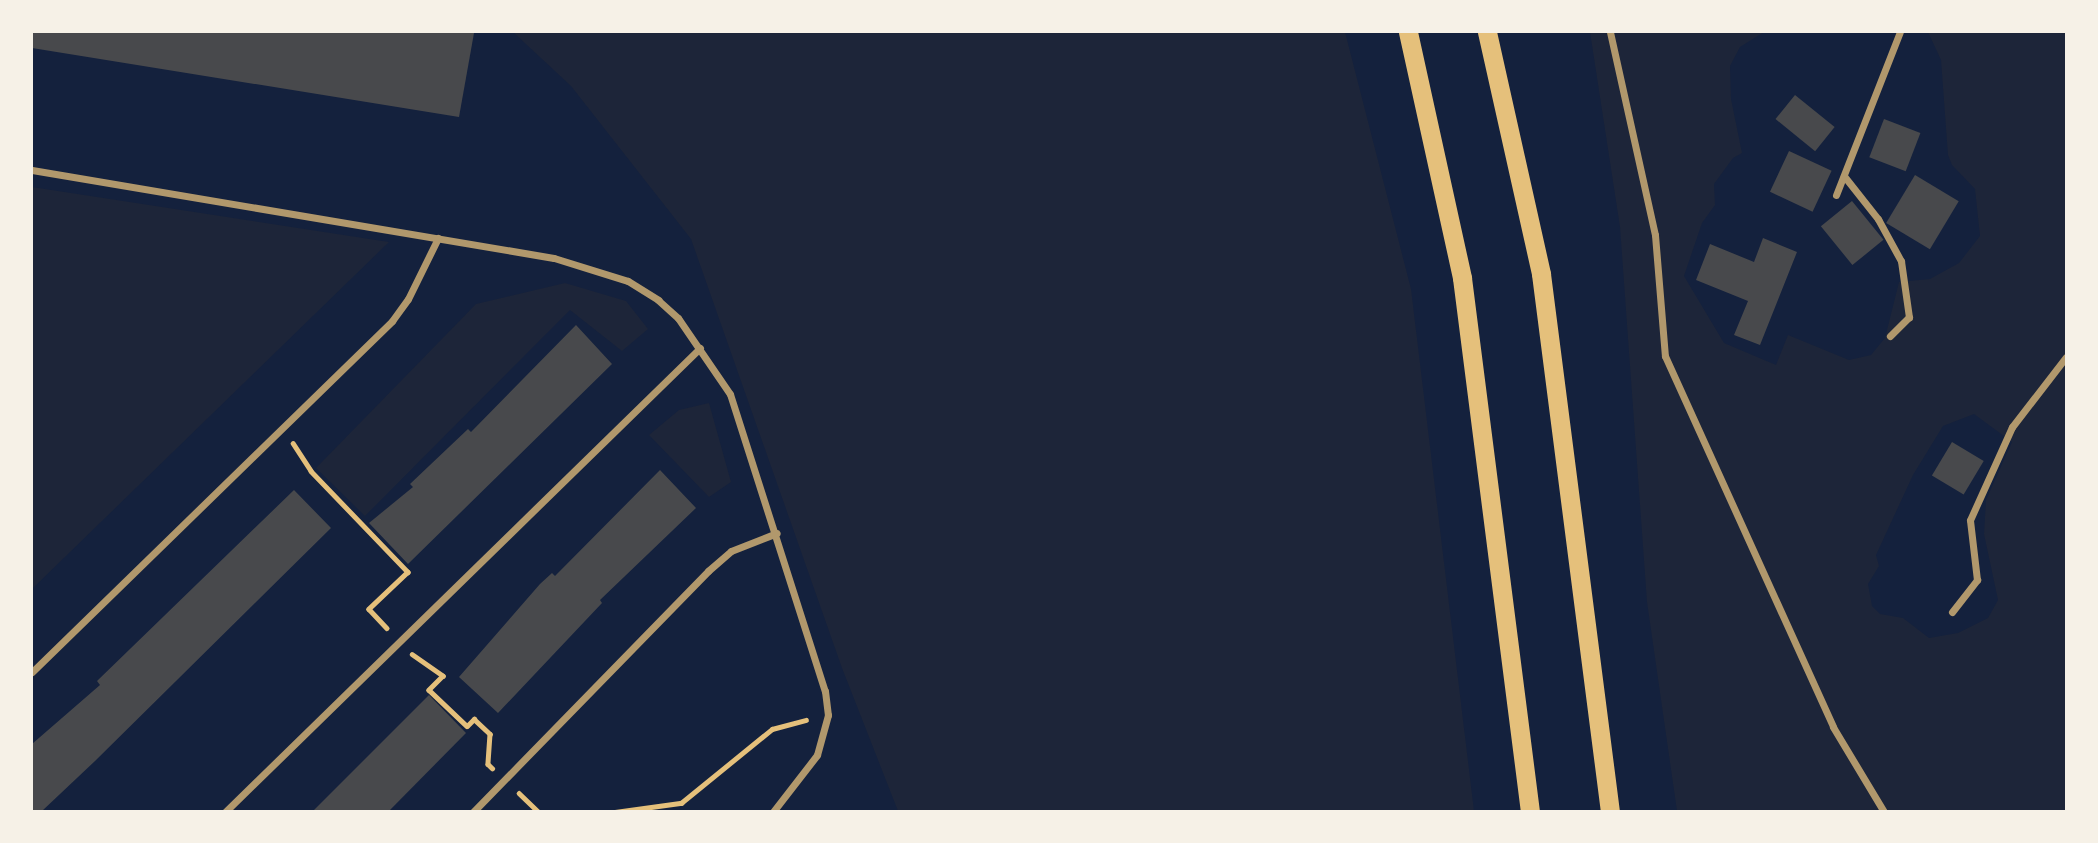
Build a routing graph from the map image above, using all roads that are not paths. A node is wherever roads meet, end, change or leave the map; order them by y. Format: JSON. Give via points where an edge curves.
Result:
{"nodes":[{"id":1,"x":1408,"y":32,"type":"edge"},
{"id":2,"x":1487,"y":32,"type":"edge"},
{"id":3,"x":1610,"y":32,"type":"edge"},
{"id":4,"x":1900,"y":32,"type":"edge"},
{"id":5,"x":32,"y":170,"type":"edge"},
{"id":6,"x":1844,"y":176,"type":"junction"},
{"id":7,"x":1836,"y":195,"type":"dead end"},
{"id":8,"x":438,"y":238,"type":"junction"},
{"id":9,"x":1890,"y":335,"type":"dead end"},
{"id":10,"x":700,"y":348,"type":"junction"},
{"id":11,"x":2067,"y":357,"type":"edge"},
{"id":12,"x":777,"y":533,"type":"junction"},
{"id":13,"x":1952,"y":612,"type":"dead end"},
{"id":14,"x":32,"y":672,"type":"edge"},
{"id":15,"x":225,"y":811,"type":"edge"},
{"id":16,"x":473,"y":811,"type":"edge"},
{"id":17,"x":774,"y":811,"type":"edge"},
{"id":18,"x":1530,"y":811,"type":"edge"},
{"id":19,"x":1610,"y":811,"type":"edge"},
{"id":20,"x":1884,"y":811,"type":"edge"}],
"edges":[{"from":1,"to":18,"type":"highway","via":[[1462,278]]},
{"from":2,"to":19,"type":"highway","via":[[1541,274]]},
{"from":3,"to":20,"type":"street","via":[[1655,235],[1665,356],[1833,727]]},
{"from":4,"to":6,"type":"street"},
{"from":5,"to":8,"type":"street"},
{"from":6,"to":7,"type":"street"},
{"from":6,"to":9,"type":"street","via":[[1878,219],[1901,261],[1909,317]]},
{"from":8,"to":10,"type":"street","via":[[554,258],[628,281],[678,318]]},
{"from":8,"to":14,"type":"street","via":[[392,321]]},
{"from":10,"to":12,"type":"street","via":[[730,394]]},
{"from":10,"to":15,"type":"street"},
{"from":11,"to":13,"type":"street","via":[[2012,427],[2001,450],[1970,520],[1977,580]]},
{"from":12,"to":16,"type":"street","via":[[742,545],[708,570]]},
{"from":12,"to":17,"type":"street","via":[[825,691],[828,715],[817,755]]}]}
